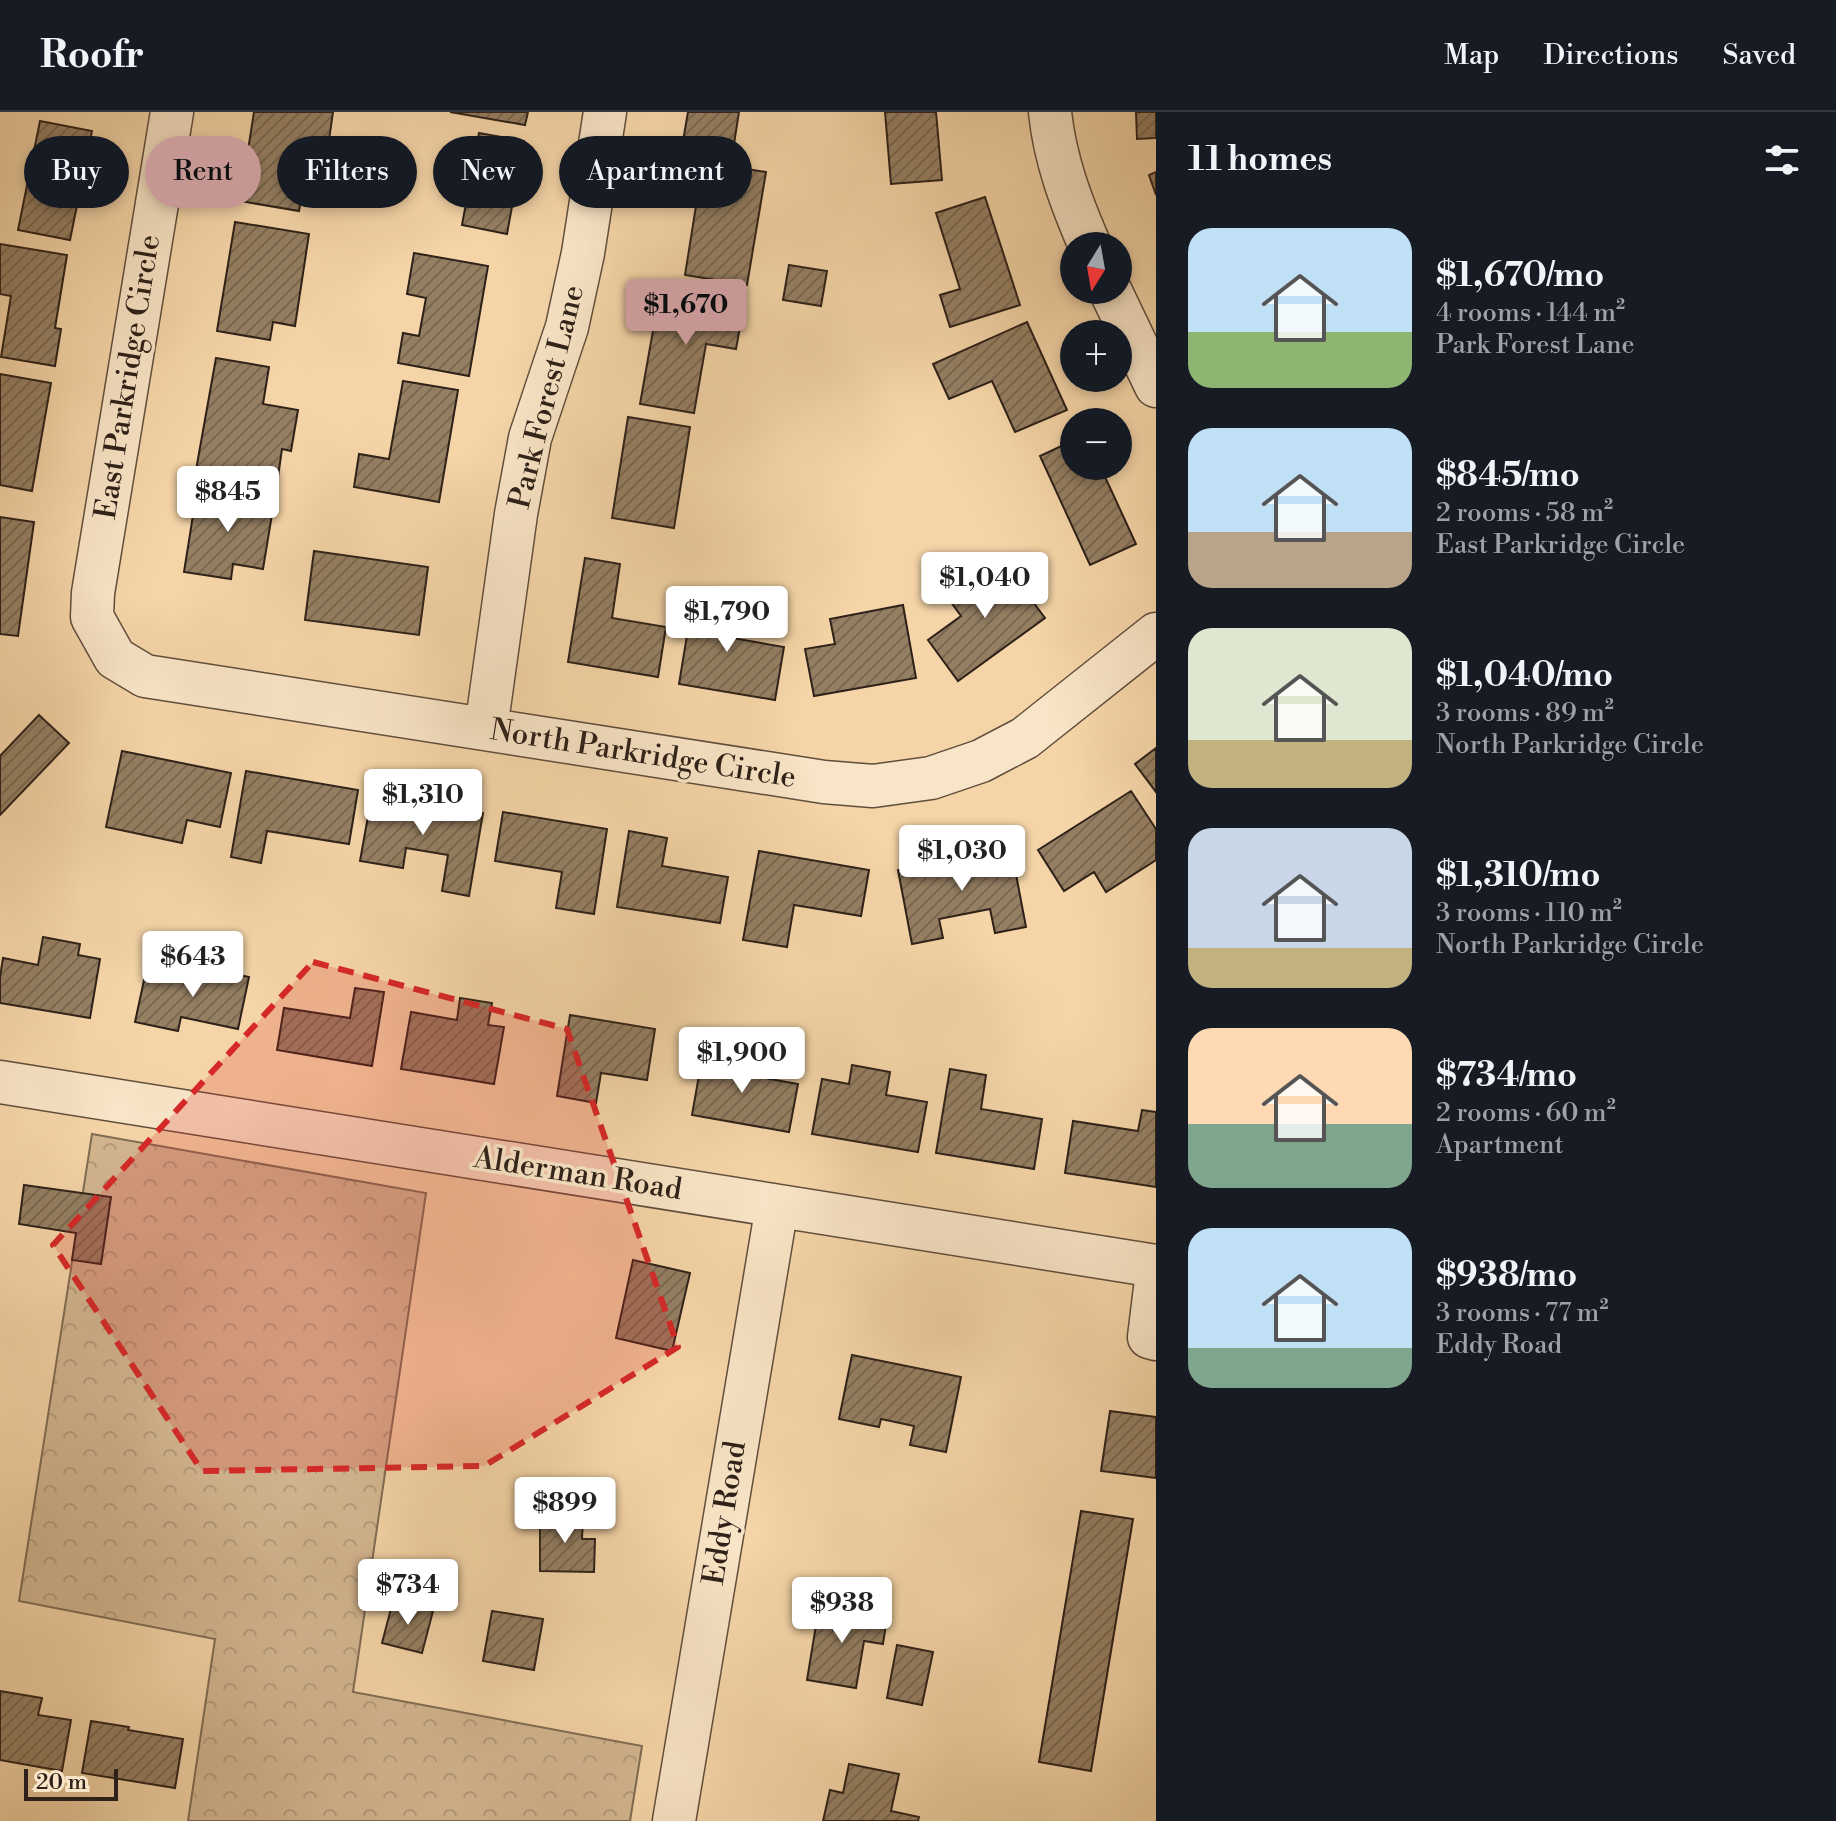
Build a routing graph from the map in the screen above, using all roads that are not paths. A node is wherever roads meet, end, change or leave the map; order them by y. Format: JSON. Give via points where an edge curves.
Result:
{"nodes":[{"id":1,"x":172,"y":112,"type":"edge"},
{"id":2,"x":605,"y":112,"type":"edge"},
{"id":3,"x":1050,"y":112,"type":"edge"},
{"id":4,"x":1084,"y":232,"type":"edge"},
{"id":5,"x":1117,"y":304,"type":"edge"},
{"id":6,"x":1156,"y":386,"type":"edge"},
{"id":7,"x":1156,"y":634,"type":"edge"},
{"id":8,"x":104,"y":640,"type":"joint"},
{"id":9,"x":486,"y":729,"type":"junction"},
{"id":10,"x":0,"y":1082,"type":"edge"},
{"id":11,"x":777,"y":1206,"type":"junction"},
{"id":12,"x":1156,"y":1266,"type":"edge"},
{"id":13,"x":1156,"y":1280,"type":"edge"},
{"id":14,"x":1156,"y":1339,"type":"edge"},
{"id":15,"x":674,"y":1821,"type":"edge"}],
"edges":[{"from":1,"to":8,"type":"street","name":"East Parkridge Circle","via":[[93,593],[92,617]]},
{"from":2,"to":9,"type":"street","name":"Park Forest Lane","via":[[567,327],[530,438]]},
{"from":3,"to":4,"type":"street","via":[[1069,197]]},
{"from":5,"to":6,"type":"street"},
{"from":7,"to":9,"type":"street","name":"North Parkridge Circle","via":[[1025,738],[931,778],[873,786],[824,782]]},
{"from":8,"to":9,"type":"street","name":"North Parkridge Circle","via":[[115,658],[145,676]]},
{"from":10,"to":11,"type":"street","name":"Alderman Road"},
{"from":11,"to":12,"type":"street","name":"Alderman Road"},
{"from":11,"to":15,"type":"street","name":"Eddy Road"},
{"from":13,"to":14,"type":"street","via":[[1149,1337]]}]}
